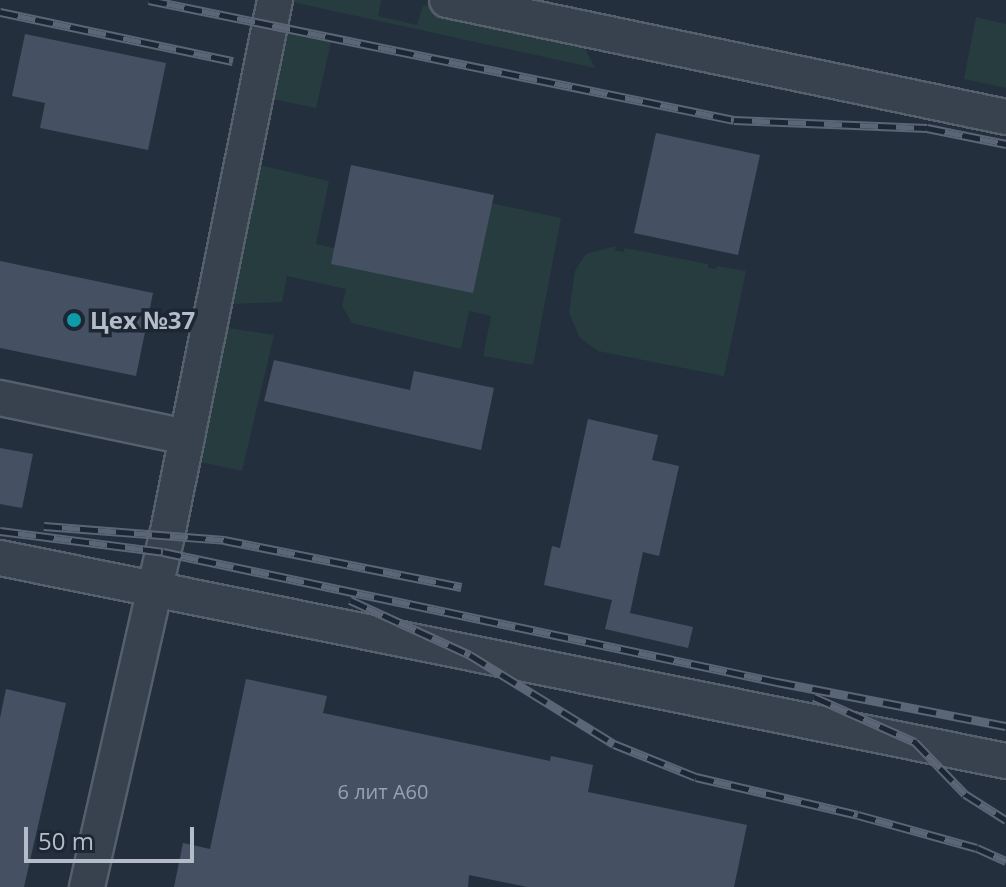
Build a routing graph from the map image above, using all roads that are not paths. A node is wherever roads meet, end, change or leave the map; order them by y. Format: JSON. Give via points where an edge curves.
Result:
{"nodes":[{"id":1,"x":275,"y":0,"type":"edge"},
{"id":2,"x":447,"y":0,"type":"edge"},
{"id":3,"x":1006,"y":117,"type":"edge"},
{"id":4,"x":0,"y":398,"type":"edge"},
{"id":5,"x":187,"y":437,"type":"junction"},
{"id":6,"x":0,"y":558,"type":"edge"},
{"id":7,"x":153,"y":590,"type":"junction"},
{"id":8,"x":1006,"y":761,"type":"edge"},
{"id":9,"x":87,"y":887,"type":"edge"}],
"edges":[{"from":1,"to":5,"type":"lane"},
{"from":2,"to":3,"type":"lane"},
{"from":4,"to":5,"type":"lane"},
{"from":5,"to":7,"type":"lane"},
{"from":6,"to":7,"type":"lane"},
{"from":7,"to":8,"type":"lane"},
{"from":7,"to":9,"type":"lane"}]}
